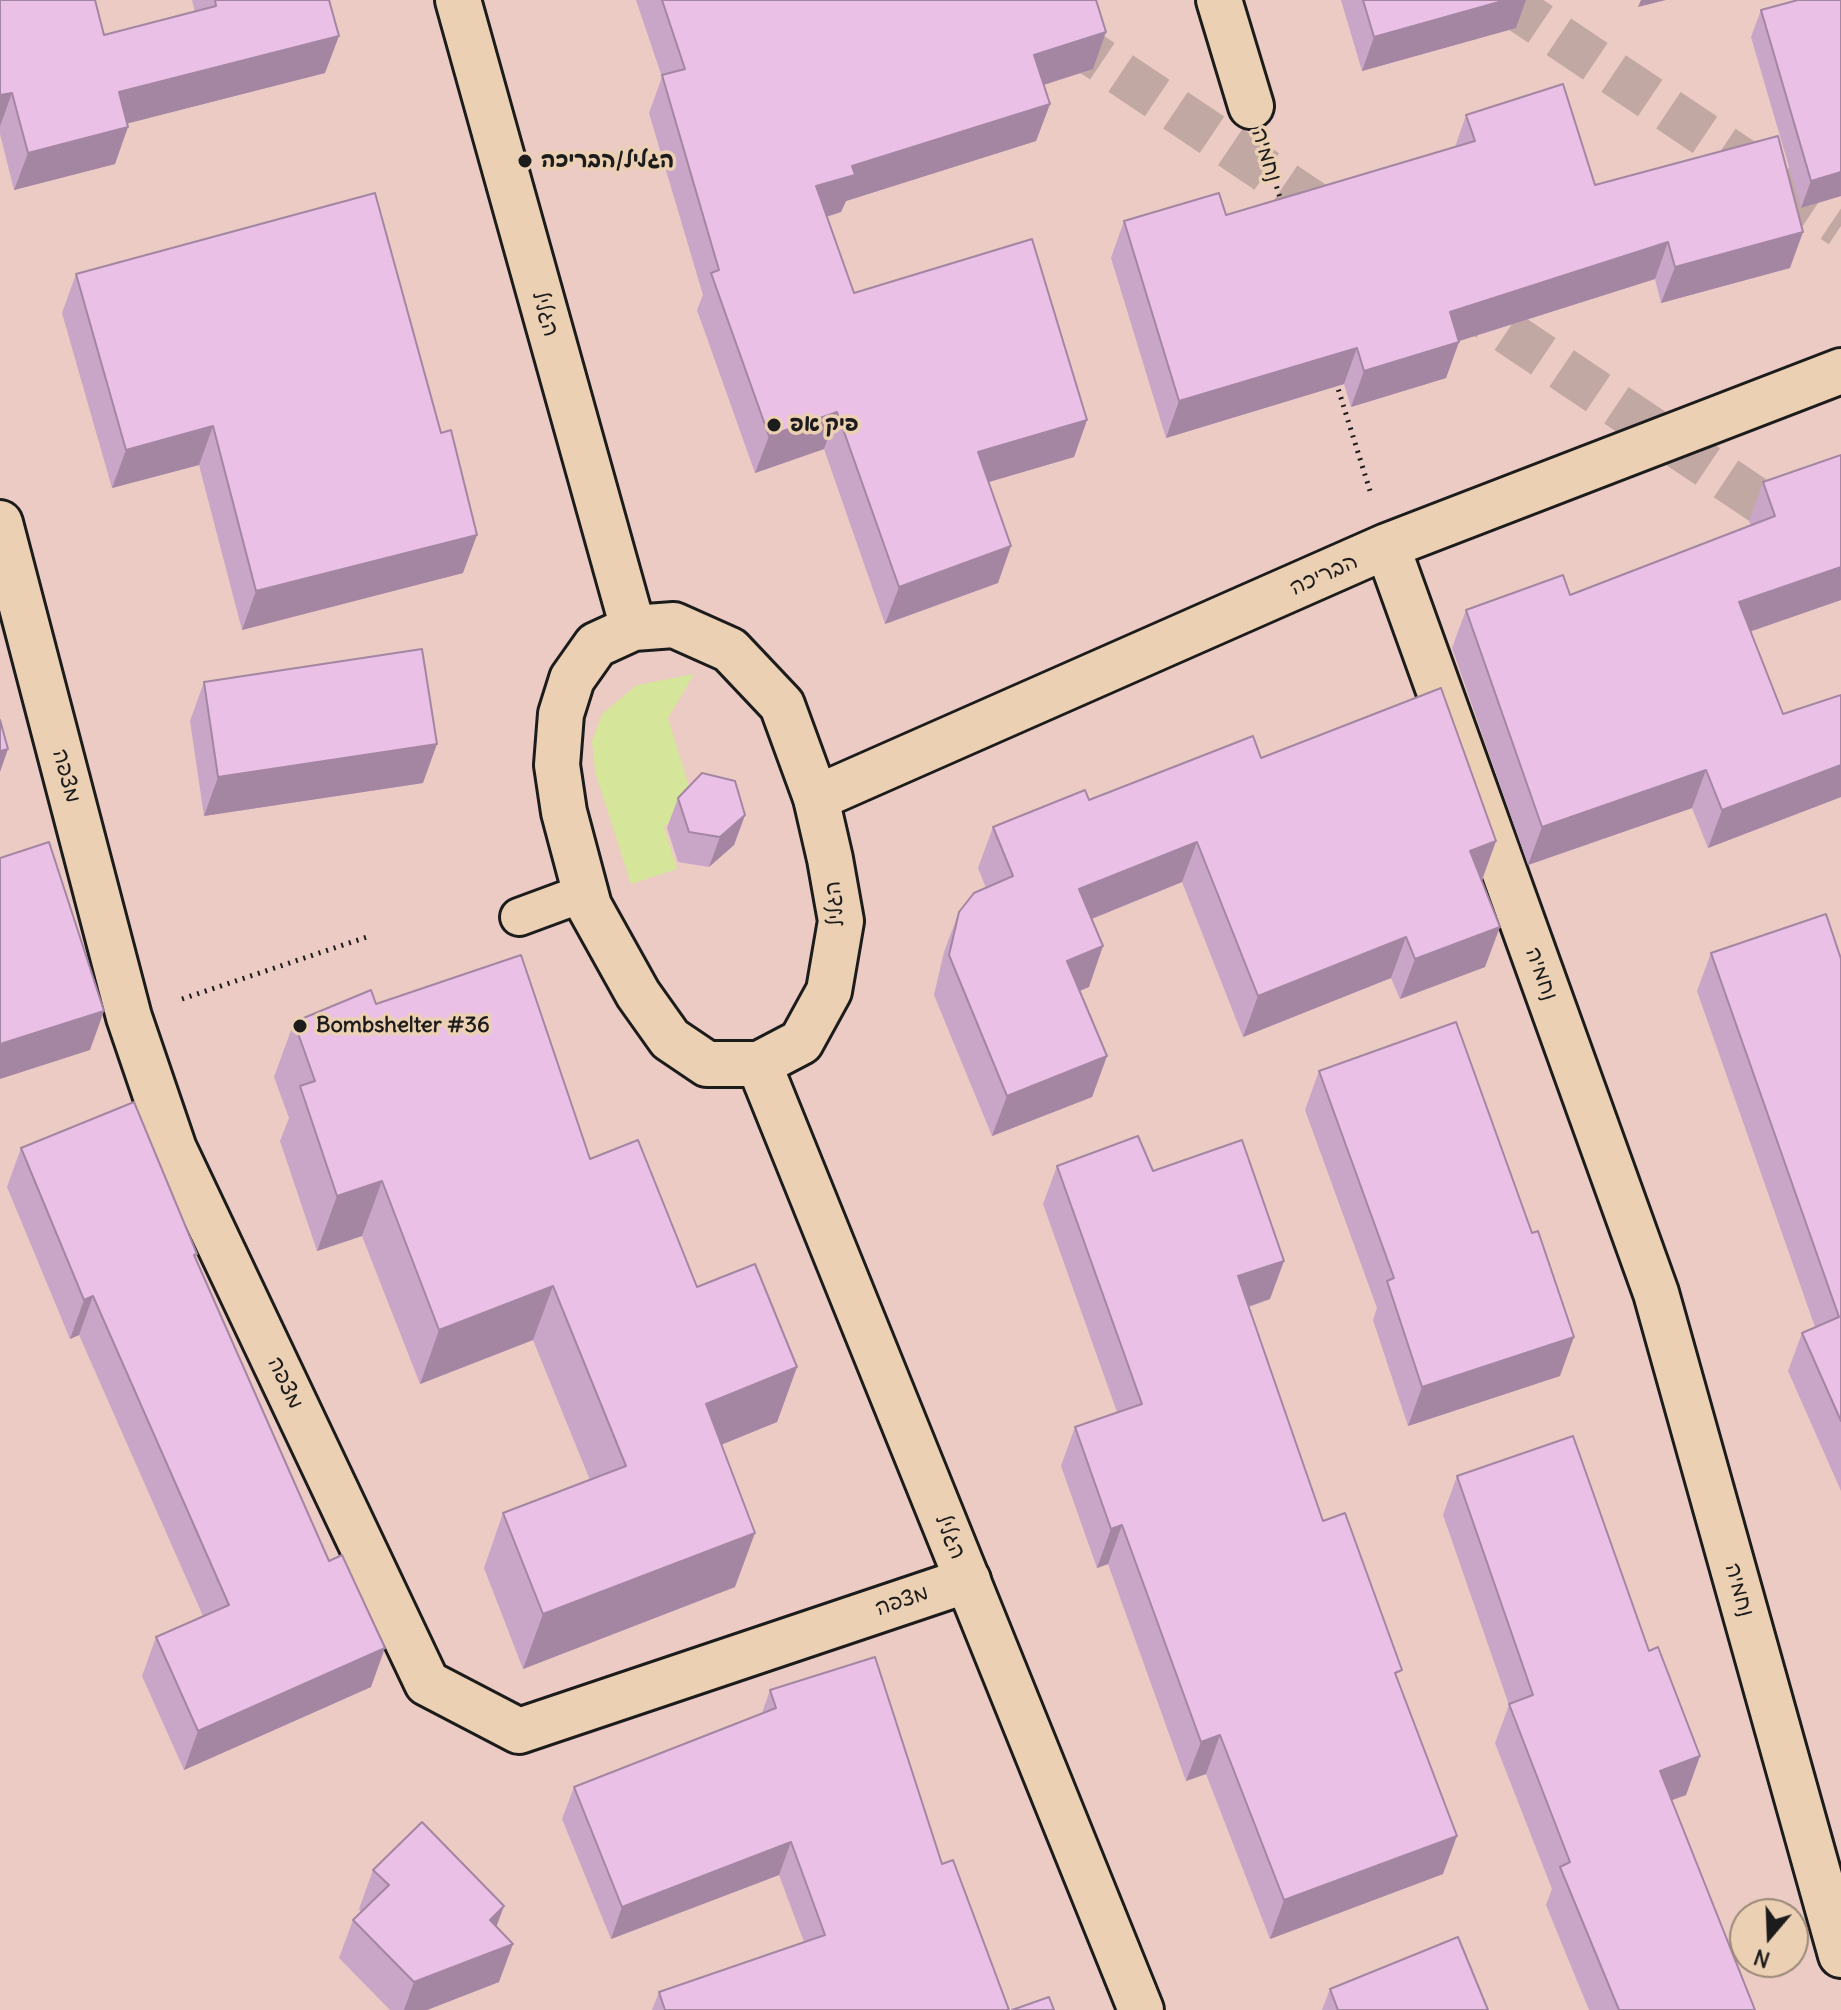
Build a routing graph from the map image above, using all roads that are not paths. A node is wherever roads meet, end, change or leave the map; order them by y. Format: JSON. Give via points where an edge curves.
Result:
{"nodes":[{"id":1,"x":458,"y":0,"type":"edge"},
{"id":2,"x":1219,"y":0,"type":"edge"},
{"id":3,"x":1251,"y":106,"type":"road end"},
{"id":4,"x":1841,"y":371,"type":"edge"},
{"id":5,"x":0,"y":523,"type":"edge"},
{"id":6,"x":1387,"y":546,"type":"junction"},
{"id":7,"x":633,"y":628,"type":"junction"},
{"id":8,"x":816,"y":798,"type":"junction"},
{"id":9,"x":584,"y":893,"type":"junction"},
{"id":10,"x":519,"y":917,"type":"dead end"},
{"id":11,"x":759,"y":1064,"type":"junction"},
{"id":12,"x":968,"y":1580,"type":"junction"},
{"id":13,"x":1841,"y":1955,"type":"edge"},
{"id":14,"x":1141,"y":2010,"type":"edge"}],
"edges":[{"from":1,"to":7,"type":"street","name":"הגליל"},
{"from":2,"to":3,"type":"street","name":"נחמיה"},
{"from":4,"to":6,"type":"street","name":"הבריכה"},
{"from":5,"to":12,"type":"street","name":"מצפה","via":[[129,1017],[174,1149],[427,1683],[519,1731]]},
{"from":6,"to":8,"type":"street","name":"הבריכה"},
{"from":6,"to":13,"type":"street","name":"נחמיה","via":[[1656,1293]]},
{"from":7,"to":8,"type":"street","name":"הגליל","via":[[674,625],[730,650],[782,705]]},
{"from":7,"to":9,"type":"street","name":"הגליל","via":[[596,645],[572,679],[561,714],[557,765]]},
{"from":8,"to":11,"type":"street","name":"הגליל","via":[[841,921],[829,991],[801,1042]]},
{"from":9,"to":10,"type":"lane"},
{"from":9,"to":11,"type":"street","name":"הגליל","via":[[638,994],[670,1039],[707,1064]]},
{"from":11,"to":12,"type":"street","name":"הגליל"},
{"from":12,"to":14,"type":"street","name":"הגליל"}]}
